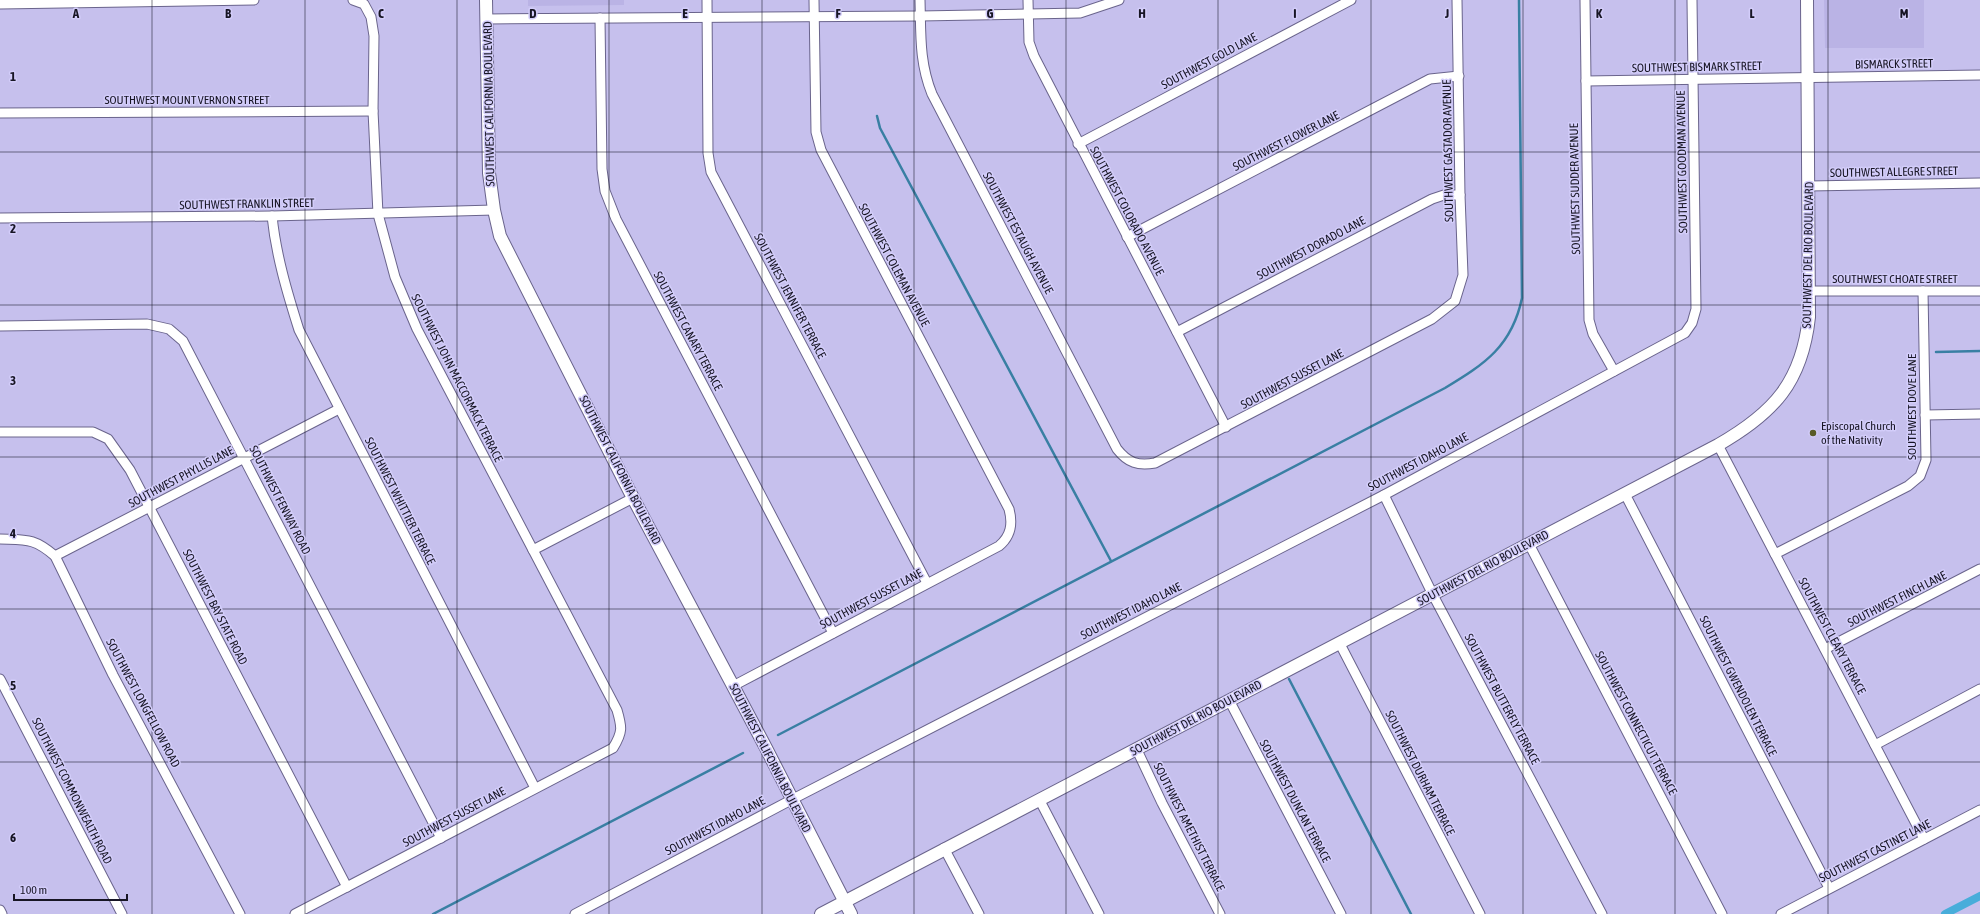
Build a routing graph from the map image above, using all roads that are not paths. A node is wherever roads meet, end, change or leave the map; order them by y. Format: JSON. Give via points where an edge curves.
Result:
{"nodes":[{"id":1,"x":254,"y":0,"type":"edge"},
{"id":2,"x":354,"y":0,"type":"edge"},
{"id":3,"x":486,"y":0,"type":"edge"},
{"id":4,"x":707,"y":0,"type":"edge"},
{"id":5,"x":814,"y":0,"type":"edge"},
{"id":6,"x":920,"y":0,"type":"edge"},
{"id":7,"x":1028,"y":0,"type":"edge"},
{"id":8,"x":1119,"y":0,"type":"edge"},
{"id":9,"x":1351,"y":0,"type":"edge"},
{"id":10,"x":1457,"y":0,"type":"edge"},
{"id":11,"x":1585,"y":0,"type":"edge"},
{"id":12,"x":1692,"y":0,"type":"edge"},
{"id":13,"x":1806,"y":0,"type":"edge"},
{"id":14,"x":0,"y":4,"type":"edge"},
{"id":15,"x":1028,"y":14,"type":"junction"},
{"id":16,"x":814,"y":16,"type":"junction"},
{"id":17,"x":920,"y":16,"type":"junction"},
{"id":18,"x":707,"y":17,"type":"junction"},
{"id":19,"x":600,"y":18,"type":"junction"},
{"id":20,"x":487,"y":19,"type":"junction"},
{"id":21,"x":1980,"y":75,"type":"edge"},
{"id":22,"x":1459,"y":76,"type":"junction"},
{"id":23,"x":1808,"y":78,"type":"junction"},
{"id":24,"x":1693,"y":79,"type":"junction"},
{"id":25,"x":1586,"y":81,"type":"junction"},
{"id":26,"x":373,"y":111,"type":"junction"},
{"id":27,"x":0,"y":113,"type":"edge"},
{"id":28,"x":1078,"y":144,"type":"junction"},
{"id":29,"x":1980,"y":183,"type":"edge"},
{"id":30,"x":1809,"y":186,"type":"junction"},
{"id":31,"x":1460,"y":195,"type":"junction"},
{"id":32,"x":494,"y":210,"type":"junction"},
{"id":33,"x":378,"y":214,"type":"junction"},
{"id":34,"x":272,"y":216,"type":"junction"},
{"id":35,"x":0,"y":218,"type":"edge"},
{"id":36,"x":1127,"y":237,"type":"junction"},
{"id":37,"x":1810,"y":291,"type":"junction"},
{"id":38,"x":1980,"y":291,"type":"edge"},
{"id":39,"x":1923,"y":292,"type":"junction"},
{"id":40,"x":1455,"y":301,"type":"joint"},
{"id":41,"x":1692,"y":323,"type":"joint"},
{"id":42,"x":0,"y":326,"type":"edge"},
{"id":43,"x":1177,"y":332,"type":"junction"},
{"id":44,"x":1614,"y":371,"type":"junction"},
{"id":45,"x":338,"y":409,"type":"junction"},
{"id":46,"x":1980,"y":414,"type":"edge"},
{"id":47,"x":1925,"y":415,"type":"junction"},
{"id":48,"x":1226,"y":427,"type":"junction"},
{"id":49,"x":0,"y":432,"type":"edge"},
{"id":50,"x":1718,"y":445,"type":"junction"},
{"id":51,"x":244,"y":457,"type":"junction"},
{"id":52,"x":1134,"y":464,"type":"joint"},
{"id":53,"x":1625,"y":494,"type":"junction"},
{"id":54,"x":1384,"y":495,"type":"junction"},
{"id":55,"x":633,"y":498,"type":"junction"},
{"id":56,"x":150,"y":507,"type":"junction"},
{"id":57,"x":1011,"y":526,"type":"joint"},
{"id":58,"x":0,"y":539,"type":"edge"},
{"id":59,"x":1529,"y":544,"type":"junction"},
{"id":60,"x":533,"y":550,"type":"junction"},
{"id":61,"x":1775,"y":554,"type":"junction"},
{"id":62,"x":55,"y":556,"type":"junction"},
{"id":63,"x":1980,"y":569,"type":"edge"},
{"id":64,"x":927,"y":583,"type":"junction"},
{"id":65,"x":1433,"y":595,"type":"junction"},
{"id":66,"x":833,"y":633,"type":"junction"},
{"id":67,"x":1340,"y":644,"type":"junction"},
{"id":68,"x":1825,"y":649,"type":"junction"},
{"id":69,"x":0,"y":679,"type":"edge"},
{"id":70,"x":733,"y":686,"type":"junction"},
{"id":71,"x":1980,"y":689,"type":"edge"},
{"id":72,"x":1229,"y":700,"type":"junction"},
{"id":73,"x":620,"y":736,"type":"joint"},
{"id":74,"x":1875,"y":745,"type":"junction"},
{"id":75,"x":1137,"y":750,"type":"junction"},
{"id":76,"x":535,"y":788,"type":"junction"},
{"id":77,"x":1039,"y":799,"type":"junction"},
{"id":78,"x":791,"y":800,"type":"junction"},
{"id":79,"x":1980,"y":810,"type":"edge"},
{"id":80,"x":441,"y":838,"type":"junction"},
{"id":81,"x":1924,"y":839,"type":"junction"},
{"id":82,"x":944,"y":848,"type":"junction"},
{"id":83,"x":347,"y":887,"type":"junction"},
{"id":84,"x":1829,"y":888,"type":"junction"},
{"id":85,"x":845,"y":902,"type":"junction"},
{"id":86,"x":0,"y":910,"type":"edge"},
{"id":87,"x":2,"y":914,"type":"edge"},
{"id":88,"x":122,"y":914,"type":"edge"},
{"id":89,"x":240,"y":914,"type":"edge"},
{"id":90,"x":295,"y":914,"type":"edge"},
{"id":91,"x":575,"y":914,"type":"edge"},
{"id":92,"x":821,"y":914,"type":"edge"},
{"id":93,"x":851,"y":914,"type":"edge"},
{"id":94,"x":979,"y":914,"type":"edge"},
{"id":95,"x":1099,"y":914,"type":"edge"},
{"id":96,"x":1220,"y":914,"type":"edge"},
{"id":97,"x":1341,"y":914,"type":"edge"},
{"id":98,"x":1480,"y":914,"type":"edge"},
{"id":99,"x":1602,"y":914,"type":"edge"},
{"id":100,"x":1722,"y":914,"type":"edge"},
{"id":101,"x":1781,"y":914,"type":"edge"}],
"edges":[{"from":1,"to":14,"type":"street"},
{"from":2,"to":26,"type":"street","name":"SOUTHWEST JOHN MACCORMACK TERRACE","via":[[364,4],[371,18],[374,36]]},
{"from":3,"to":20,"type":"street","name":"SOUTHWEST CALIFORNIA BOULEVARD"},
{"from":4,"to":18,"type":"street","name":"SOUTHWEST JENNIFER TERRACE"},
{"from":5,"to":16,"type":"street","name":"SOUTHWEST COLEMAN AVENUE"},
{"from":6,"to":17,"type":"street","name":"SOUTHWEST ESTAUGH AVENUE"},
{"from":7,"to":15,"type":"street","name":"SOUTHWEST COLORADO AVENUE"},
{"from":8,"to":15,"type":"street","via":[[1080,13]]},
{"from":9,"to":28,"type":"street","name":"SOUTHWEST GOLD LANE"},
{"from":10,"to":22,"type":"street","name":"SOUTHWEST GASTADOR AVENUE"},
{"from":11,"to":25,"type":"street","name":"SOUTHWEST SUDDER AVENUE"},
{"from":12,"to":24,"type":"street","name":"SOUTHWEST GOODMAN AVENUE"},
{"from":13,"to":23,"type":"street","name":"SOUTHWEST DEL RIO BOULEVARD"},
{"from":15,"to":17,"type":"street"},
{"from":15,"to":28,"type":"street","name":"SOUTHWEST COLORADO AVENUE","via":[[1032,52]]},
{"from":16,"to":17,"type":"street"},
{"from":16,"to":18,"type":"street"},
{"from":16,"to":57,"type":"street","name":"SOUTHWEST COLEMAN AVENUE","via":[[816,132],[821,150],[1009,509]]},
{"from":17,"to":52,"type":"street","name":"SOUTHWEST ESTAUGH AVENUE","via":[[922,62],[934,100],[1117,449],[1124,458]]},
{"from":18,"to":19,"type":"street"},
{"from":18,"to":64,"type":"street","name":"SOUTHWEST JENNIFER TERRACE","via":[[708,153],[711,172]]},
{"from":19,"to":20,"type":"street"},
{"from":19,"to":66,"type":"street","name":"SOUTHWEST CANARY TERRACE","via":[[602,169],[605,191],[616,219]]},
{"from":20,"to":32,"type":"street","name":"SOUTHWEST CALIFORNIA BOULEVARD","via":[[489,173]]},
{"from":21,"to":23,"type":"street","name":"BISMARCK STREET"},
{"from":22,"to":31,"type":"street","name":"SOUTHWEST GASTADOR AVENUE"},
{"from":22,"to":36,"type":"street","name":"SOUTHWEST FLOWER LANE","via":[[1430,79]]},
{"from":23,"to":24,"type":"street","name":"SOUTHWEST BISMARK STREET"},
{"from":23,"to":30,"type":"street","name":"SOUTHWEST DEL RIO BOULEVARD"},
{"from":24,"to":25,"type":"street","name":"SOUTHWEST BISMARK STREET"},
{"from":24,"to":41,"type":"street","name":"SOUTHWEST GOODMAN AVENUE","via":[[1696,309]]},
{"from":25,"to":44,"type":"street","name":"SOUTHWEST SUDDER AVENUE","via":[[1589,320],[1593,334]]},
{"from":26,"to":27,"type":"street","name":"SOUTHWEST MOUNT VERNON STREET"},
{"from":26,"to":33,"type":"street","name":"SOUTHWEST JOHN MACCORMACK TERRACE"},
{"from":28,"to":36,"type":"street","name":"SOUTHWEST COLORADO AVENUE"},
{"from":29,"to":30,"type":"street","name":"SOUTHWEST ALLEGRE STREET"},
{"from":30,"to":37,"type":"street","name":"SOUTHWEST DEL RIO BOULEVARD"},
{"from":31,"to":40,"type":"street","name":"SOUTHWEST GASTADOR AVENUE","via":[[1463,275]]},
{"from":31,"to":43,"type":"street","name":"SOUTHWEST DORADO LANE","via":[[1444,195],[1432,199]]},
{"from":32,"to":33,"type":"street","name":"SOUTHWEST FRANKLIN STREET"},
{"from":32,"to":55,"type":"street","name":"SOUTHWEST CALIFORNIA BOULEVARD","via":[[500,236]]},
{"from":33,"to":34,"type":"street","name":"SOUTHWEST FRANKLIN STREET"},
{"from":33,"to":60,"type":"street","name":"SOUTHWEST JOHN MACCORMACK TERRACE","via":[[389,259],[404,301]]},
{"from":34,"to":35,"type":"street","name":"SOUTHWEST FRANKLIN STREET"},
{"from":34,"to":45,"type":"street","name":"SOUTHWEST WHITTIER TERRACE","via":[[278,257],[299,330]]},
{"from":36,"to":43,"type":"street","name":"SOUTHWEST COLORADO AVENUE"},
{"from":37,"to":39,"type":"street","name":"SOUTHWEST CHOATE STREET"},
{"from":37,"to":50,"type":"street","name":"SOUTHWEST DEL RIO BOULEVARD","via":[[1807,334],[1793,376],[1765,413],[1746,429]]},
{"from":38,"to":39,"type":"street","name":"SOUTHWEST CHOATE STREET"},
{"from":39,"to":47,"type":"street","name":"SOUTHWEST DOVE LANE"},
{"from":40,"to":48,"type":"street","name":"SOUTHWEST SUSSET LANE","via":[[1432,319]]},
{"from":41,"to":44,"type":"street","name":"SOUTHWEST IDAHO LANE","via":[[1678,338]]},
{"from":42,"to":51,"type":"street","name":"SOUTHWEST FENWAY ROAD","via":[[147,324],[169,329],[183,341]]},
{"from":43,"to":48,"type":"street","name":"SOUTHWEST COLORADO AVENUE"},
{"from":44,"to":54,"type":"street","name":"SOUTHWEST IDAHO LANE"},
{"from":45,"to":51,"type":"street","name":"SOUTHWEST PHYLLIS LANE"},
{"from":45,"to":76,"type":"street","name":"SOUTHWEST WHITTIER TERRACE"},
{"from":46,"to":47,"type":"street"},
{"from":47,"to":61,"type":"street","name":"SOUTHWEST DOVE LANE","via":[[1926,460],[1923,471],[1916,480]]},
{"from":48,"to":52,"type":"street","name":"SOUTHWEST SUSSET LANE","via":[[1156,463]]},
{"from":49,"to":56,"type":"street","name":"SOUTHWEST BAY STATE ROAD","via":[[93,432],[108,439],[130,470]]},
{"from":50,"to":53,"type":"street","name":"SOUTHWEST DEL RIO BOULEVARD"},
{"from":50,"to":61,"type":"street","name":"SOUTHWEST CLEARY TERRACE"},
{"from":51,"to":56,"type":"street","name":"SOUTHWEST PHYLLIS LANE"},
{"from":51,"to":80,"type":"street","name":"SOUTHWEST FENWAY ROAD"},
{"from":53,"to":59,"type":"street","name":"SOUTHWEST DEL RIO BOULEVARD"},
{"from":53,"to":84,"type":"street","name":"SOUTHWEST GWENDOLEN TERRACE"},
{"from":54,"to":65,"type":"street","name":"SOUTHWEST BUTTERFLY TERRACE"},
{"from":54,"to":78,"type":"street","name":"SOUTHWEST IDAHO LANE"},
{"from":55,"to":60,"type":"street"},
{"from":55,"to":70,"type":"street","name":"SOUTHWEST CALIFORNIA BOULEVARD"},
{"from":56,"to":62,"type":"street","name":"SOUTHWEST PHYLLIS LANE"},
{"from":56,"to":83,"type":"street","name":"SOUTHWEST BAY STATE ROAD"},
{"from":57,"to":64,"type":"street","name":"SOUTHWEST SUSSET LANE","via":[[1008,537],[999,546]]},
{"from":58,"to":62,"type":"street","name":"SOUTHWEST LONGFELLOW ROAD","via":[[31,540]]},
{"from":59,"to":65,"type":"street","name":"SOUTHWEST DEL RIO BOULEVARD"},
{"from":59,"to":100,"type":"street","name":"SOUTHWEST CONNECTICUT TERRACE"},
{"from":60,"to":73,"type":"street","name":"SOUTHWEST JOHN MACCORMACK TERRACE","via":[[617,710],[621,725]]},
{"from":61,"to":68,"type":"street","name":"SOUTHWEST CLEARY TERRACE"},
{"from":62,"to":89,"type":"street","name":"SOUTHWEST LONGFELLOW ROAD","via":[[113,675]]},
{"from":63,"to":68,"type":"street","name":"SOUTHWEST FINCH LANE"},
{"from":64,"to":66,"type":"street","name":"SOUTHWEST SUSSET LANE"},
{"from":65,"to":67,"type":"street","name":"SOUTHWEST DEL RIO BOULEVARD"},
{"from":65,"to":99,"type":"street","name":"SOUTHWEST BUTTERFLY TERRACE"},
{"from":66,"to":70,"type":"street","name":"SOUTHWEST SUSSET LANE"},
{"from":67,"to":72,"type":"street","name":"SOUTHWEST DEL RIO BOULEVARD"},
{"from":67,"to":98,"type":"street","name":"SOUTHWEST DURHAM TERRACE"},
{"from":68,"to":74,"type":"street","name":"SOUTHWEST CLEARY TERRACE"},
{"from":69,"to":88,"type":"street","name":"SOUTHWEST COMMONWEALTH ROAD"},
{"from":70,"to":78,"type":"street","name":"SOUTHWEST CALIFORNIA BOULEVARD"},
{"from":71,"to":74,"type":"street"},
{"from":72,"to":75,"type":"street","name":"SOUTHWEST DEL RIO BOULEVARD"},
{"from":72,"to":97,"type":"street","name":"SOUTHWEST DUNCAN TERRACE"},
{"from":73,"to":76,"type":"street","name":"SOUTHWEST SUSSET LANE","via":[[613,748]]},
{"from":74,"to":81,"type":"street","name":"SOUTHWEST CLEARY TERRACE"},
{"from":75,"to":77,"type":"street","name":"SOUTHWEST DEL RIO BOULEVARD"},
{"from":75,"to":96,"type":"street","name":"SOUTHWEST AMETHIST TERRACE"},
{"from":76,"to":80,"type":"street","name":"SOUTHWEST SUSSET LANE"},
{"from":77,"to":82,"type":"street","name":"SOUTHWEST DEL RIO BOULEVARD"},
{"from":77,"to":95,"type":"street"},
{"from":78,"to":85,"type":"street","name":"SOUTHWEST CALIFORNIA BOULEVARD"},
{"from":78,"to":91,"type":"street","name":"SOUTHWEST IDAHO LANE"},
{"from":79,"to":81,"type":"street","name":"SOUTHWEST CASTINET LANE"},
{"from":80,"to":83,"type":"street","name":"SOUTHWEST SUSSET LANE"},
{"from":81,"to":84,"type":"street","name":"SOUTHWEST CASTINET LANE"},
{"from":82,"to":85,"type":"street","name":"SOUTHWEST DEL RIO BOULEVARD"},
{"from":82,"to":94,"type":"street"},
{"from":83,"to":90,"type":"street","name":"SOUTHWEST SUSSET LANE"},
{"from":84,"to":101,"type":"street","name":"SOUTHWEST CASTINET LANE"},
{"from":85,"to":92,"type":"street","name":"SOUTHWEST DEL RIO BOULEVARD"},
{"from":85,"to":93,"type":"street","name":"SOUTHWEST CALIFORNIA BOULEVARD"},
{"from":86,"to":87,"type":"street"}]}
